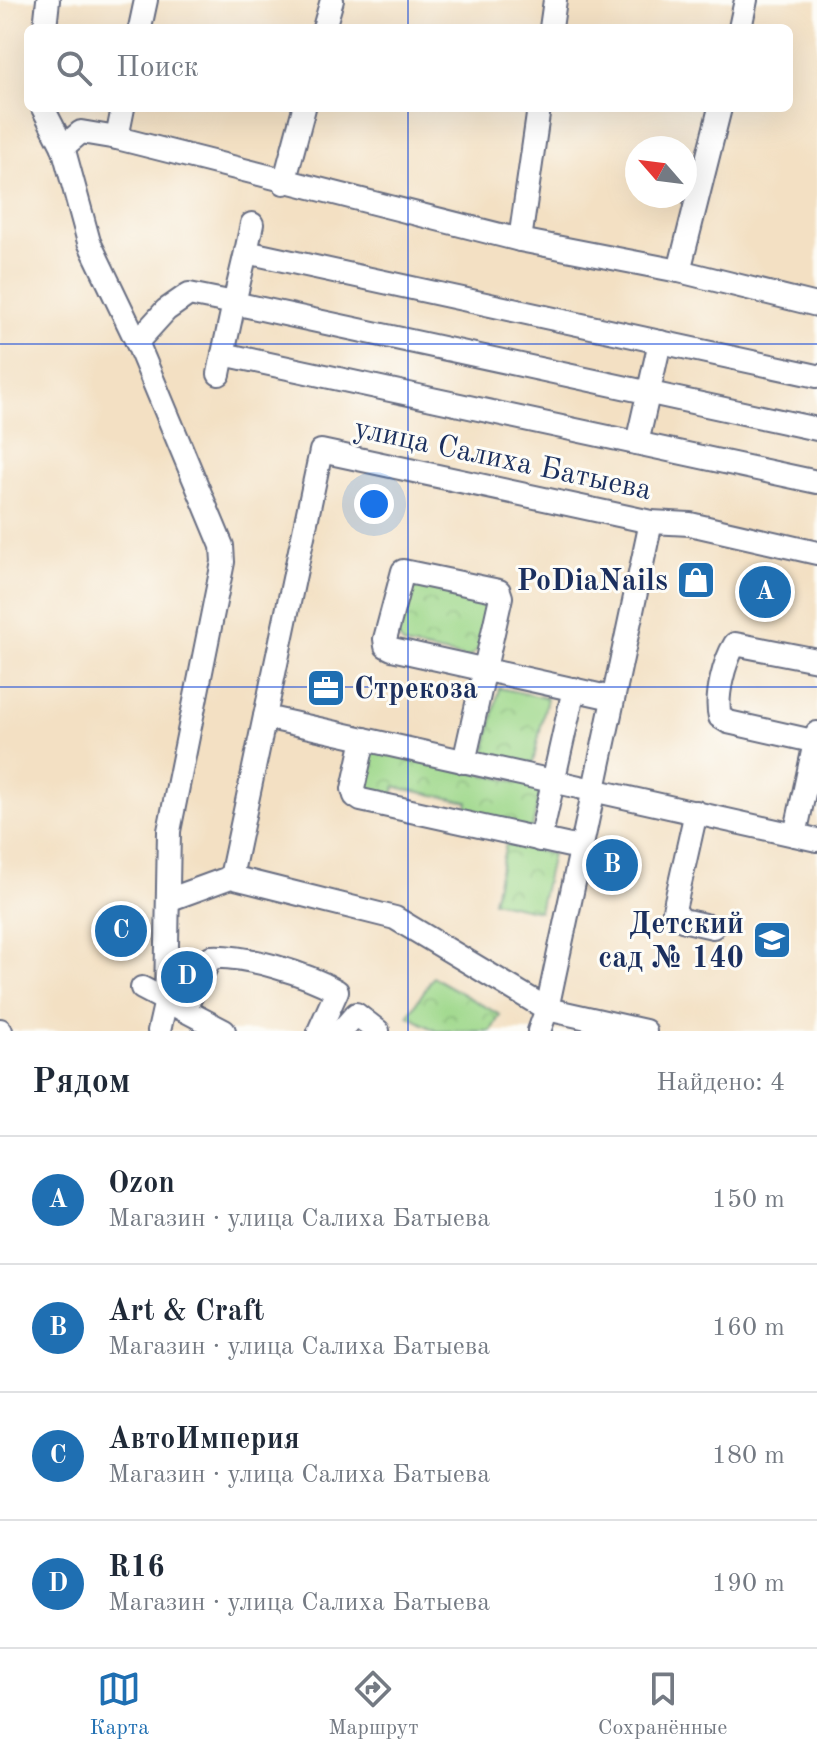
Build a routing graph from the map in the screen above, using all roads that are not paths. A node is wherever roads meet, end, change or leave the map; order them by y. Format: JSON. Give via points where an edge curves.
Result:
{"nodes":[{"id":1,"x":48,"y":0,"type":"edge"},
{"id":2,"x":146,"y":0,"type":"edge"},
{"id":3,"x":332,"y":0,"type":"edge"},
{"id":4,"x":555,"y":0,"type":"edge"},
{"id":5,"x":746,"y":0,"type":"edge"},
{"id":6,"x":45,"y":24,"type":"edge"},
{"id":7,"x":141,"y":24,"type":"edge"},
{"id":8,"x":325,"y":24,"type":"edge"},
{"id":9,"x":552,"y":24,"type":"edge"},
{"id":10,"x":741,"y":24,"type":"edge"},
{"id":11,"x":45,"y":112,"type":"edge"},
{"id":12,"x":122,"y":112,"type":"edge"},
{"id":13,"x":303,"y":112,"type":"edge"},
{"id":14,"x":538,"y":112,"type":"edge"},
{"id":15,"x":719,"y":112,"type":"edge"},
{"id":16,"x":117,"y":138,"type":"junction"},
{"id":17,"x":63,"y":147,"type":"junction"},
{"id":18,"x":284,"y":183,"type":"junction"},
{"id":19,"x":252,"y":224,"type":"dead end"},
{"id":20,"x":520,"y":240,"type":"junction"},
{"id":21,"x":246,"y":252,"type":"junction"},
{"id":22,"x":679,"y":271,"type":"junction"},
{"id":23,"x":234,"y":303,"type":"junction"},
{"id":24,"x":817,"y":305,"type":"edge"},
{"id":25,"x":137,"y":342,"type":"junction"},
{"id":26,"x":660,"y":342,"type":"junction"},
{"id":27,"x":817,"y":376,"type":"edge"},
{"id":28,"x":648,"y":392,"type":"junction"},
{"id":29,"x":817,"y":429,"type":"edge"},
{"id":30,"x":637,"y":443,"type":"junction"},
{"id":31,"x":817,"y":482,"type":"edge"},
{"id":32,"x":651,"y":522,"type":"junction"},
{"id":33,"x":817,"y":553,"type":"edge"},
{"id":34,"x":817,"y":660,"type":"edge"},
{"id":35,"x":485,"y":670,"type":"junction"},
{"id":36,"x":574,"y":689,"type":"junction"},
{"id":37,"x":612,"y":698,"type":"junction"},
{"id":38,"x":265,"y":717,"type":"junction"},
{"id":39,"x":364,"y":739,"type":"junction"},
{"id":40,"x":816,"y":739,"type":"edge"},
{"id":41,"x":464,"y":762,"type":"junction"},
{"id":42,"x":553,"y":782,"type":"junction"},
{"id":43,"x":592,"y":788,"type":"junction"},
{"id":44,"x":696,"y":812,"type":"junction"},
{"id":45,"x":795,"y":835,"type":"junction"},
{"id":46,"x":540,"y":840,"type":"junction"},
{"id":47,"x":817,"y":840,"type":"edge"},
{"id":48,"x":579,"y":848,"type":"junction"},
{"id":49,"x":231,"y":877,"type":"junction"},
{"id":50,"x":168,"y":900,"type":"junction"},
{"id":51,"x":713,"y":927,"type":"dead end"},
{"id":52,"x":142,"y":988,"type":"dead end"},
{"id":53,"x":175,"y":1005,"type":"junction"},
{"id":54,"x":547,"y":1009,"type":"junction"},
{"id":55,"x":159,"y":1031,"type":"edge"},
{"id":56,"x":224,"y":1031,"type":"edge"},
{"id":57,"x":319,"y":1031,"type":"edge"},
{"id":58,"x":341,"y":1031,"type":"edge"},
{"id":59,"x":378,"y":1031,"type":"edge"},
{"id":60,"x":539,"y":1031,"type":"edge"},
{"id":61,"x":645,"y":1031,"type":"edge"}],
"edges":[{"from":1,"to":6,"type":"street"},
{"from":2,"to":7,"type":"street"},
{"from":3,"to":8,"type":"street"},
{"from":4,"to":9,"type":"street"},
{"from":5,"to":10,"type":"street"},
{"from":11,"to":17,"type":"street"},
{"from":12,"to":16,"type":"street"},
{"from":13,"to":18,"type":"street"},
{"from":14,"to":20,"type":"street"},
{"from":15,"to":22,"type":"street"},
{"from":16,"to":17,"type":"street","via":[[81,132]]},
{"from":16,"to":18,"type":"street"},
{"from":17,"to":25,"type":"street","via":[[89,242]]},
{"from":18,"to":20,"type":"street"},
{"from":19,"to":21,"type":"street"},
{"from":20,"to":22,"type":"street"},
{"from":21,"to":23,"type":"street"},
{"from":21,"to":26,"type":"street"},
{"from":22,"to":24,"type":"street"},
{"from":23,"to":25,"type":"street","via":[[189,294]]},
{"from":23,"to":28,"type":"street"},
{"from":23,"to":30,"type":"street","via":[[221,364]]},
{"from":25,"to":50,"type":"street","via":[[217,532],[223,562],[169,831]]},
{"from":26,"to":27,"type":"street"},
{"from":26,"to":28,"type":"street"},
{"from":28,"to":29,"type":"street"},
{"from":28,"to":30,"type":"street"},
{"from":30,"to":31,"type":"street"},
{"from":32,"to":33,"type":"street","name":"улица Салиха Батыева","via":[[690,524]]},
{"from":32,"to":37,"type":"street"},
{"from":32,"to":38,"type":"street","name":"улица Салиха Батыева","via":[[321,451]]},
{"from":34,"to":40,"type":"street","via":[[735,644],[717,708],[728,722]]},
{"from":35,"to":35,"type":"street","via":[[499,591],[403,571],[386,646]]},
{"from":35,"to":36,"type":"street"},
{"from":35,"to":41,"type":"street"},
{"from":36,"to":37,"type":"street"},
{"from":36,"to":42,"type":"street"},
{"from":37,"to":43,"type":"street"},
{"from":38,"to":39,"type":"street"},
{"from":38,"to":49,"type":"street","name":"улица Салиха Батыева"},
{"from":39,"to":41,"type":"street"},
{"from":39,"to":46,"type":"street","via":[[353,789],[361,800]]},
{"from":40,"to":45,"type":"street"},
{"from":41,"to":42,"type":"street"},
{"from":42,"to":43,"type":"street"},
{"from":42,"to":46,"type":"street"},
{"from":43,"to":44,"type":"street"},
{"from":43,"to":48,"type":"street"},
{"from":44,"to":45,"type":"street"},
{"from":44,"to":51,"type":"street","via":[[674,910],[682,920]]},
{"from":45,"to":47,"type":"street"},
{"from":46,"to":48,"type":"street"},
{"from":48,"to":54,"type":"street"},
{"from":49,"to":50,"type":"street"},
{"from":49,"to":54,"type":"street","via":[[395,918]]},
{"from":50,"to":53,"type":"street"},
{"from":52,"to":53,"type":"street"},
{"from":53,"to":55,"type":"street"},
{"from":53,"to":56,"type":"street"},
{"from":53,"to":57,"type":"street","via":[[211,957],[228,956],[337,991]]},
{"from":54,"to":60,"type":"street"},
{"from":54,"to":61,"type":"street"},
{"from":58,"to":59,"type":"street","via":[[356,1014]]}]}
